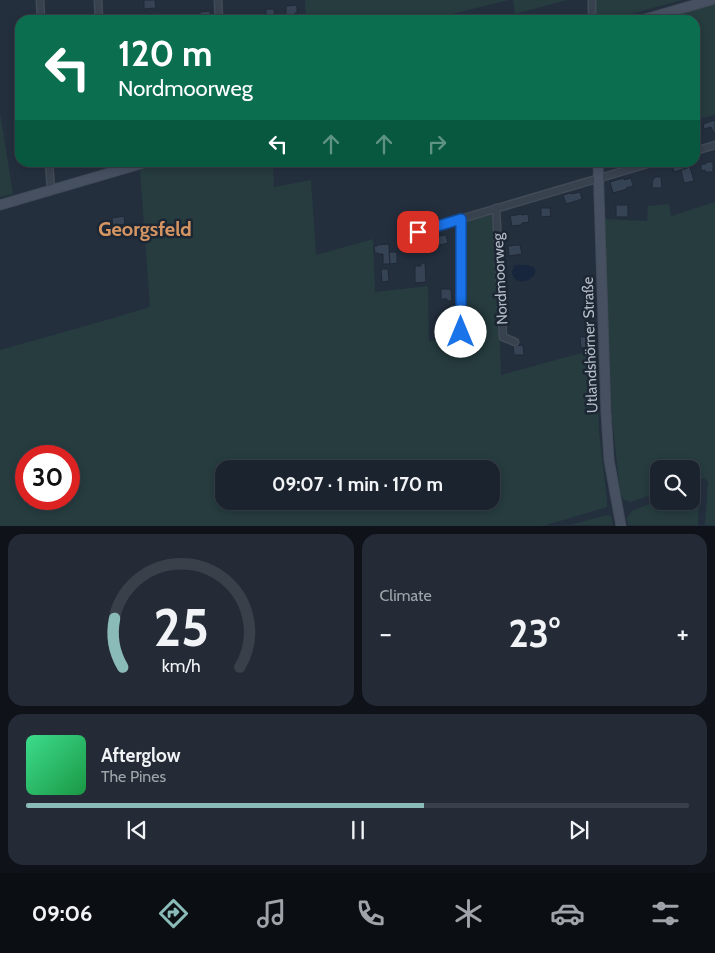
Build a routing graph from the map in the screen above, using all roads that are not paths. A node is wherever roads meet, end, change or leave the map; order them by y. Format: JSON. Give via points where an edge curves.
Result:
{"nodes":[{"id":1,"x":40,"y":0,"type":"edge"},
{"id":2,"x":98,"y":0,"type":"edge"},
{"id":3,"x":218,"y":0,"type":"edge"},
{"id":4,"x":592,"y":0,"type":"edge"},
{"id":5,"x":711,"y":0,"type":"edge"},
{"id":6,"x":41,"y":15,"type":"edge"},
{"id":7,"x":99,"y":15,"type":"edge"},
{"id":8,"x":219,"y":15,"type":"edge"},
{"id":9,"x":592,"y":15,"type":"edge"},
{"id":10,"x":659,"y":15,"type":"edge"},
{"id":11,"x":715,"y":145,"type":"edge"},
{"id":12,"x":700,"y":149,"type":"edge"},
{"id":13,"x":49,"y":167,"type":"edge"},
{"id":14,"x":130,"y":167,"type":"edge"},
{"id":15,"x":598,"y":167,"type":"edge"},
{"id":16,"x":638,"y":167,"type":"edge"},
{"id":17,"x":599,"y":179,"type":"junction"},
{"id":18,"x":51,"y":190,"type":"junction"},
{"id":19,"x":0,"y":204,"type":"edge"},
{"id":20,"x":496,"y":208,"type":"junction"},
{"id":21,"x":461,"y":219,"type":"junction"},
{"id":22,"x":403,"y":236,"type":"dead end"},
{"id":23,"x":461,"y":332,"type":"dead end"},
{"id":24,"x":516,"y":342,"type":"dead end"},
{"id":25,"x":621,"y":526,"type":"edge"}],
"edges":[{"from":1,"to":6,"type":"street"},
{"from":2,"to":7,"type":"street"},
{"from":3,"to":8,"type":"street"},
{"from":4,"to":9,"type":"street"},
{"from":5,"to":10,"type":"street"},
{"from":11,"to":12,"type":"street"},
{"from":13,"to":18,"type":"street"},
{"from":14,"to":18,"type":"street"},
{"from":15,"to":17,"type":"street","name":"Utlandshörner Straße"},
{"from":16,"to":17,"type":"street","name":"Nordmoorweg"},
{"from":17,"to":20,"type":"street","name":"Nordmoorweg"},
{"from":17,"to":25,"type":"street","name":"Utlandshörner Straße","via":[[609,460]]},
{"from":18,"to":19,"type":"street"},
{"from":20,"to":21,"type":"street","name":"Nordmoorweg"},
{"from":20,"to":24,"type":"street","name":"Nordmoorweg","via":[[503,338]]},
{"from":21,"to":22,"type":"street","name":"Nordmoorweg"},
{"from":21,"to":23,"type":"street"}]}
